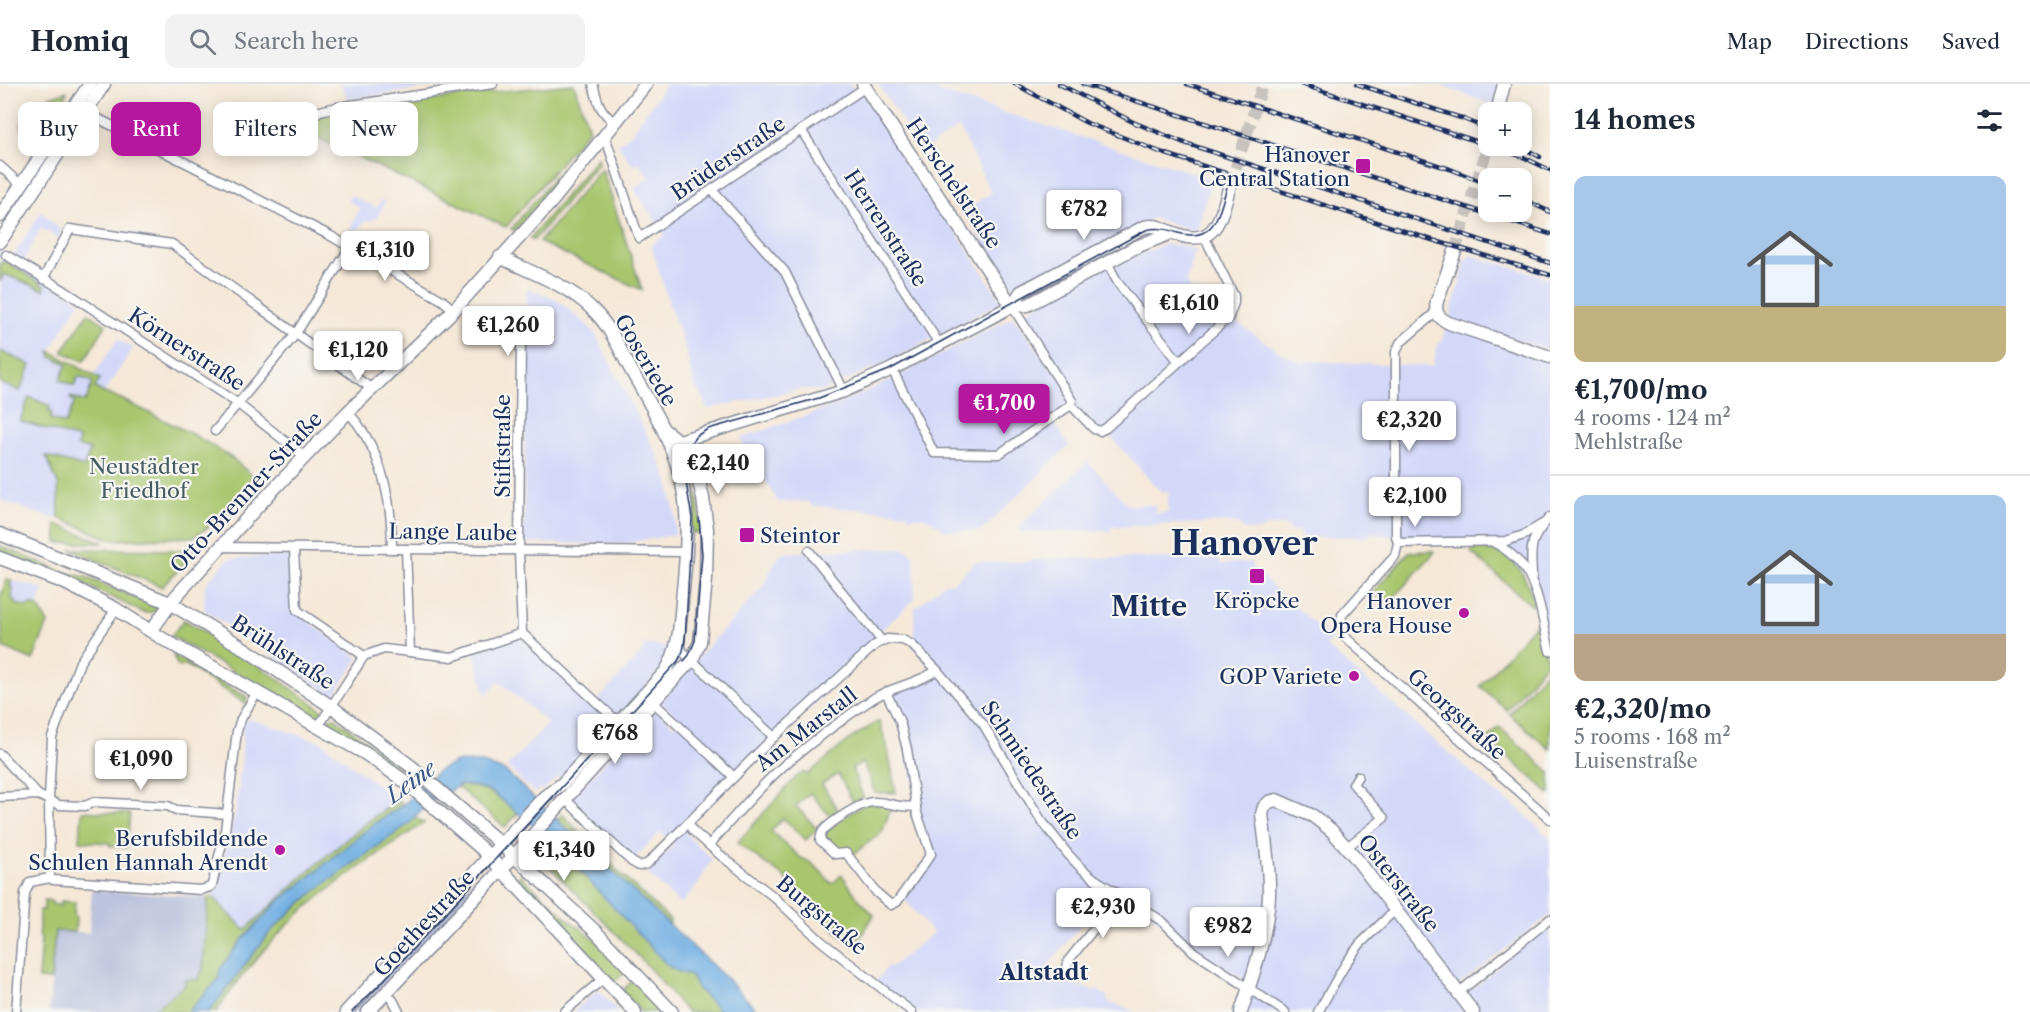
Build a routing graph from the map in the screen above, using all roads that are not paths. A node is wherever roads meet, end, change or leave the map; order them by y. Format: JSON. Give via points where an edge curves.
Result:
{"nodes":[{"id":1,"x":90,"y":84,"type":"edge"},
{"id":2,"x":104,"y":84,"type":"edge"},
{"id":3,"x":493,"y":84,"type":"edge"},
{"id":4,"x":593,"y":84,"type":"edge"},
{"id":5,"x":646,"y":84,"type":"edge"},
{"id":6,"x":1504,"y":84,"type":"edge"},
{"id":7,"x":476,"y":85,"type":"edge"},
{"id":8,"x":864,"y":85,"type":"edge"},
{"id":9,"x":92,"y":102,"type":"edge"},
{"id":10,"x":1500,"y":102,"type":"edge"},
{"id":11,"x":318,"y":112,"type":"edge"},
{"id":12,"x":99,"y":119,"type":"edge"},
{"id":13,"x":615,"y":123,"type":"junction"},
{"id":14,"x":801,"y":130,"type":"junction"},
{"id":15,"x":605,"y":136,"type":"junction"},
{"id":16,"x":56,"y":156,"type":"edge"},
{"id":17,"x":0,"y":166,"type":"edge"},
{"id":18,"x":20,"y":184,"type":"junction"},
{"id":19,"x":1230,"y":185,"type":"tunnel mouth"},
{"id":20,"x":712,"y":190,"type":"junction"},
{"id":21,"x":0,"y":216,"type":"edge"},
{"id":22,"x":1171,"y":233,"type":"junction"},
{"id":23,"x":1204,"y":236,"type":"junction"},
{"id":24,"x":0,"y":242,"type":"edge"},
{"id":25,"x":350,"y":246,"type":"junction"},
{"id":26,"x":1455,"y":251,"type":"tunnel mouth"},
{"id":27,"x":6,"y":255,"type":"dead end"},
{"id":28,"x":500,"y":257,"type":"junction"},
{"id":29,"x":1107,"y":262,"type":"junction"},
{"id":30,"x":43,"y":279,"type":"junction"},
{"id":31,"x":1012,"y":306,"type":"junction"},
{"id":32,"x":454,"y":310,"type":"junction"},
{"id":33,"x":1436,"y":312,"type":"junction"},
{"id":34,"x":295,"y":335,"type":"junction"},
{"id":35,"x":521,"y":341,"type":"dead end"},
{"id":36,"x":940,"y":345,"type":"junction"},
{"id":37,"x":1550,"y":357,"type":"edge"},
{"id":38,"x":1179,"y":362,"type":"junction"},
{"id":39,"x":892,"y":369,"type":"junction"},
{"id":40,"x":372,"y":389,"type":"junction"},
{"id":41,"x":844,"y":391,"type":"junction"},
{"id":42,"x":237,"y":403,"type":"junction"},
{"id":43,"x":1071,"y":405,"type":"junction"},
{"id":44,"x":348,"y":412,"type":"junction"},
{"id":45,"x":215,"y":431,"type":"dead end"},
{"id":46,"x":709,"y":431,"type":"junction"},
{"id":47,"x":673,"y":442,"type":"junction"},
{"id":48,"x":305,"y":457,"type":"junction"},
{"id":49,"x":694,"y":461,"type":"junction"},
{"id":50,"x":1548,"y":520,"type":"edge"},
{"id":51,"x":0,"y":534,"type":"edge"},
{"id":52,"x":1493,"y":542,"type":"junction"},
{"id":53,"x":1398,"y":543,"type":"junction"},
{"id":54,"x":220,"y":547,"type":"junction"},
{"id":55,"x":294,"y":548,"type":"junction"},
{"id":56,"x":392,"y":549,"type":"junction"},
{"id":57,"x":406,"y":549,"type":"junction"},
{"id":58,"x":519,"y":550,"type":"junction"},
{"id":59,"x":809,"y":551,"type":"dead end"},
{"id":60,"x":686,"y":552,"type":"junction"},
{"id":61,"x":0,"y":558,"type":"edge"},
{"id":62,"x":1532,"y":579,"type":"junction"},
{"id":63,"x":170,"y":603,"type":"junction"},
{"id":64,"x":116,"y":609,"type":"junction"},
{"id":65,"x":703,"y":611,"type":"joint"},
{"id":66,"x":151,"y":630,"type":"junction"},
{"id":67,"x":522,"y":633,"type":"junction"},
{"id":68,"x":881,"y":640,"type":"junction"},
{"id":69,"x":679,"y":641,"type":"junction"},
{"id":70,"x":1550,"y":651,"type":"edge"},
{"id":71,"x":410,"y":652,"type":"junction"},
{"id":72,"x":364,"y":656,"type":"junction"},
{"id":73,"x":692,"y":660,"type":"junction"},
{"id":74,"x":937,"y":670,"type":"junction"},
{"id":75,"x":256,"y":692,"type":"junction"},
{"id":76,"x":886,"y":692,"type":"junction"},
{"id":77,"x":649,"y":698,"type":"junction"},
{"id":78,"x":332,"y":708,"type":"junction"},
{"id":79,"x":619,"y":723,"type":"junction"},
{"id":80,"x":318,"y":727,"type":"junction"},
{"id":81,"x":774,"y":737,"type":"junction"},
{"id":82,"x":0,"y":754,"type":"edge"},
{"id":83,"x":1358,"y":776,"type":"dead end"},
{"id":84,"x":734,"y":777,"type":"junction"},
{"id":85,"x":38,"y":795,"type":"junction"},
{"id":86,"x":0,"y":797,"type":"edge"},
{"id":87,"x":49,"y":799,"type":"junction"},
{"id":88,"x":565,"y":799,"type":"junction"},
{"id":89,"x":915,"y":806,"type":"junction"},
{"id":90,"x":227,"y":814,"type":"junction"},
{"id":91,"x":1550,"y":819,"type":"edge"},
{"id":92,"x":689,"y":824,"type":"junction"},
{"id":93,"x":501,"y":844,"type":"junction"},
{"id":94,"x":709,"y":845,"type":"junction"},
{"id":95,"x":1347,"y":847,"type":"junction"},
{"id":96,"x":513,"y":855,"type":"junction"},
{"id":97,"x":490,"y":857,"type":"junction"},
{"id":98,"x":502,"y":869,"type":"junction"},
{"id":99,"x":50,"y":878,"type":"junction"},
{"id":100,"x":1121,"y":895,"type":"junction"},
{"id":101,"x":1395,"y":910,"type":"junction"},
{"id":102,"x":1550,"y":919,"type":"edge"},
{"id":103,"x":1066,"y":975,"type":"dead end"},
{"id":104,"x":604,"y":978,"type":"junction"},
{"id":105,"x":1249,"y":987,"type":"junction"},
{"id":106,"x":385,"y":992,"type":"junction"},
{"id":107,"x":1458,"y":993,"type":"junction"},
{"id":108,"x":16,"y":1012,"type":"edge"},
{"id":109,"x":346,"y":1012,"type":"edge"},
{"id":110,"x":368,"y":1012,"type":"edge"},
{"id":111,"x":399,"y":1012,"type":"edge"},
{"id":112,"x":564,"y":1012,"type":"edge"},
{"id":113,"x":635,"y":1012,"type":"edge"},
{"id":114,"x":672,"y":1012,"type":"edge"},
{"id":115,"x":912,"y":1012,"type":"edge"},
{"id":116,"x":1241,"y":1012,"type":"edge"},
{"id":117,"x":1285,"y":1012,"type":"edge"},
{"id":118,"x":1318,"y":1012,"type":"edge"},
{"id":119,"x":1473,"y":1012,"type":"edge"}],
"edges":[{"from":1,"to":18,"type":"street"},
{"from":2,"to":9,"type":"street"},
{"from":3,"to":7,"type":"street"},
{"from":4,"to":13,"type":"street","via":[[603,114]]},
{"from":5,"to":13,"type":"street","name":"Otto-Brenner-Straße"},
{"from":6,"to":10,"type":"street"},
{"from":7,"to":11,"type":"street"},
{"from":8,"to":14,"type":"street","name":"Brüderstraße"},
{"from":8,"to":31,"type":"street","name":"Herschelstraße"},
{"from":12,"to":25,"type":"street"},
{"from":13,"to":15,"type":"street","name":"Otto-Brenner-Straße"},
{"from":14,"to":20,"type":"street","name":"Brüderstraße"},
{"from":14,"to":36,"type":"street","name":"Herrenstraße"},
{"from":15,"to":20,"type":"street","name":"Brüderstraße","via":[[639,238]]},
{"from":15,"to":28,"type":"street","name":"Otto-Brenner-Straße"},
{"from":16,"to":24,"type":"street"},
{"from":17,"to":18,"type":"street"},
{"from":18,"to":21,"type":"street"},
{"from":19,"to":23,"type":"street","via":[[1219,222]]},
{"from":20,"to":41,"type":"street","via":[[785,272]]},
{"from":22,"to":23,"type":"street","via":[[1193,239]]},
{"from":22,"to":29,"type":"street"},
{"from":22,"to":31,"type":"street","via":[[1156,225],[1144,227],[1021,292]]},
{"from":23,"to":38,"type":"street","via":[[1234,303],[1229,317]]},
{"from":25,"to":32,"type":"street"},
{"from":25,"to":34,"type":"street"},
{"from":26,"to":33,"type":"street"},
{"from":27,"to":30,"type":"street","name":"Körnerstraße"},
{"from":28,"to":32,"type":"street","name":"Otto-Brenner-Straße"},
{"from":28,"to":47,"type":"street","name":"Goseriede","via":[[570,292],[601,318]]},
{"from":29,"to":31,"type":"street","via":[[1028,305]]},
{"from":29,"to":38,"type":"street","via":[[1118,283]]},
{"from":30,"to":34,"type":"street","via":[[70,229],[172,244]]},
{"from":30,"to":42,"type":"street","name":"Körnerstraße"},
{"from":31,"to":36,"type":"street"},
{"from":31,"to":43,"type":"street","via":[[1072,400]]},
{"from":32,"to":40,"type":"street","name":"Otto-Brenner-Straße"},
{"from":33,"to":37,"type":"street","via":[[1449,323]]},
{"from":33,"to":53,"type":"street","via":[[1397,347]]},
{"from":34,"to":40,"type":"street"},
{"from":34,"to":42,"type":"street"},
{"from":35,"to":58,"type":"street","name":"Stiftstraße"},
{"from":36,"to":39,"type":"street"},
{"from":38,"to":43,"type":"street","via":[[1100,431]]},
{"from":39,"to":41,"type":"street"},
{"from":39,"to":43,"type":"street","via":[[934,453],[999,454]]},
{"from":40,"to":44,"type":"street","name":"Otto-Brenner-Straße"},
{"from":41,"to":46,"type":"street"},
{"from":42,"to":45,"type":"street"},
{"from":42,"to":48,"type":"street","name":"Körnerstraße"},
{"from":44,"to":48,"type":"street","name":"Otto-Brenner-Straße"},
{"from":44,"to":56,"type":"street","via":[[383,472]]},
{"from":46,"to":47,"type":"street"},
{"from":46,"to":49,"type":"street","via":[[696,445]]},
{"from":47,"to":49,"type":"street","name":"Goseriede"},
{"from":47,"to":60,"type":"street","name":"Goseriede","via":[[685,500]]},
{"from":48,"to":54,"type":"street","name":"Otto-Brenner-Straße"},
{"from":49,"to":65,"type":"street","name":"Goseriede","via":[[707,540]]},
{"from":50,"to":52,"type":"street","via":[[1516,539]]},
{"from":50,"to":62,"type":"street","via":[[1532,542]]},
{"from":51,"to":63,"type":"street","name":"Brühlstraße"},
{"from":52,"to":53,"type":"street"},
{"from":52,"to":62,"type":"street","via":[[1514,555]]},
{"from":53,"to":91,"type":"street","name":"Georgstraße","via":[[1395,556],[1342,615],[1346,638]]},
{"from":54,"to":55,"type":"street","name":"Lange Laube"},
{"from":54,"to":63,"type":"street","name":"Otto-Brenner-Straße"},
{"from":55,"to":56,"type":"street","name":"Lange Laube"},
{"from":55,"to":72,"type":"street","via":[[297,610]]},
{"from":56,"to":57,"type":"street","name":"Lange Laube"},
{"from":57,"to":58,"type":"street","name":"Lange Laube"},
{"from":57,"to":71,"type":"street"},
{"from":58,"to":60,"type":"street","name":"Lange Laube"},
{"from":58,"to":67,"type":"street","name":"Stiftstraße"},
{"from":59,"to":68,"type":"street"},
{"from":60,"to":69,"type":"street","name":"Goseriede"},
{"from":61,"to":64,"type":"street","name":"Brühlstraße","via":[[65,583]]},
{"from":62,"to":70,"type":"street"},
{"from":63,"to":66,"type":"street","name":"Otto-Brenner-Straße"},
{"from":63,"to":78,"type":"street","name":"Brühlstraße"},
{"from":64,"to":66,"type":"street","name":"Brühlstraße"},
{"from":64,"to":87,"type":"street","via":[[80,663],[52,737]]},
{"from":65,"to":73,"type":"street","name":"Goethestraße","via":[[699,646]]},
{"from":66,"to":75,"type":"street","name":"Brühlstraße"},
{"from":67,"to":71,"type":"street","via":[[452,657]]},
{"from":67,"to":79,"type":"street"},
{"from":68,"to":74,"type":"street","name":"Schmiedestraße","via":[[903,640]]},
{"from":68,"to":81,"type":"street","name":"Am Marstall"},
{"from":69,"to":73,"type":"street"},
{"from":69,"to":77,"type":"street","name":"Goethestraße","via":[[674,659]]},
{"from":71,"to":72,"type":"street","via":[[384,650]]},
{"from":72,"to":78,"type":"street"},
{"from":73,"to":77,"type":"street","name":"Goethestraße"},
{"from":73,"to":81,"type":"street"},
{"from":74,"to":76,"type":"street","name":"Am Marstall"},
{"from":74,"to":100,"type":"street","name":"Schmiedestraße","via":[[983,724],[1041,820],[1067,853],[1096,880]]},
{"from":75,"to":80,"type":"street","name":"Brühlstraße"},
{"from":75,"to":90,"type":"street","via":[[237,731]]},
{"from":76,"to":89,"type":"street","via":[[907,749]]},
{"from":76,"to":94,"type":"street","name":"Am Marstall","via":[[788,762]]},
{"from":77,"to":79,"type":"street","name":"Goethestraße"},
{"from":77,"to":84,"type":"street"},
{"from":77,"to":88,"type":"street","name":"Goethestraße"},
{"from":78,"to":80,"type":"street"},
{"from":78,"to":93,"type":"street","name":"Brühlstraße","via":[[424,776]]},
{"from":79,"to":93,"type":"street","name":"Goethestraße"},
{"from":80,"to":97,"type":"street","name":"Brühlstraße","via":[[379,762]]},
{"from":81,"to":84,"type":"street","name":"Am Marstall"},
{"from":82,"to":85,"type":"street"},
{"from":83,"to":95,"type":"street","via":[[1353,784],[1384,818]]},
{"from":84,"to":92,"type":"street","name":"Am Marstall"},
{"from":85,"to":86,"type":"street"},
{"from":85,"to":87,"type":"street"},
{"from":87,"to":90,"type":"street","via":[[60,805],[85,806],[94,802]]},
{"from":87,"to":99,"type":"street"},
{"from":88,"to":92,"type":"street","name":"Am Marstall","via":[[639,866],[652,861]]},
{"from":88,"to":96,"type":"street","name":"Goethestraße"},
{"from":89,"to":89,"type":"street","via":[[931,854],[894,904],[877,893],[846,853],[835,854],[820,840],[822,832],[834,821],[867,803]]},
{"from":90,"to":99,"type":"street","via":[[213,882],[206,889]]},
{"from":92,"to":94,"type":"street"},
{"from":93,"to":96,"type":"street","name":"Brühlstraße"},
{"from":93,"to":97,"type":"street","name":"Goethestraße"},
{"from":94,"to":115,"type":"street","name":"Burgstraße","via":[[774,897],[821,942]]},
{"from":95,"to":101,"type":"street","name":"Osterstraße"},
{"from":95,"to":105,"type":"street","name":"Osterstraße","via":[[1314,816],[1276,800],[1264,807],[1269,897]]},
{"from":96,"to":98,"type":"street","name":"Goethestraße"},
{"from":96,"to":114,"type":"street","name":"Brühlstraße","via":[[595,930]]},
{"from":97,"to":98,"type":"street","name":"Brühlstraße"},
{"from":97,"to":109,"type":"street","name":"Goethestraße"},
{"from":98,"to":104,"type":"street","name":"Brühlstraße"},
{"from":98,"to":106,"type":"street","name":"Goethestraße"},
{"from":99,"to":108,"type":"street","via":[[30,882],[24,893]]},
{"from":100,"to":103,"type":"street","via":[[1068,961]]},
{"from":100,"to":105,"type":"street","name":"Schmiedestraße","via":[[1161,921],[1194,952]]},
{"from":101,"to":107,"type":"street","name":"Osterstraße"},
{"from":101,"to":118,"type":"street","via":[[1360,944]]},
{"from":102,"to":107,"type":"street"},
{"from":104,"to":112,"type":"street"},
{"from":104,"to":113,"type":"street","name":"Brühlstraße"},
{"from":105,"to":116,"type":"street"},
{"from":105,"to":117,"type":"street","name":"Schmiedestraße"},
{"from":106,"to":110,"type":"street","name":"Goethestraße"},
{"from":106,"to":111,"type":"street"},
{"from":107,"to":119,"type":"street","name":"Osterstraße"}]}
